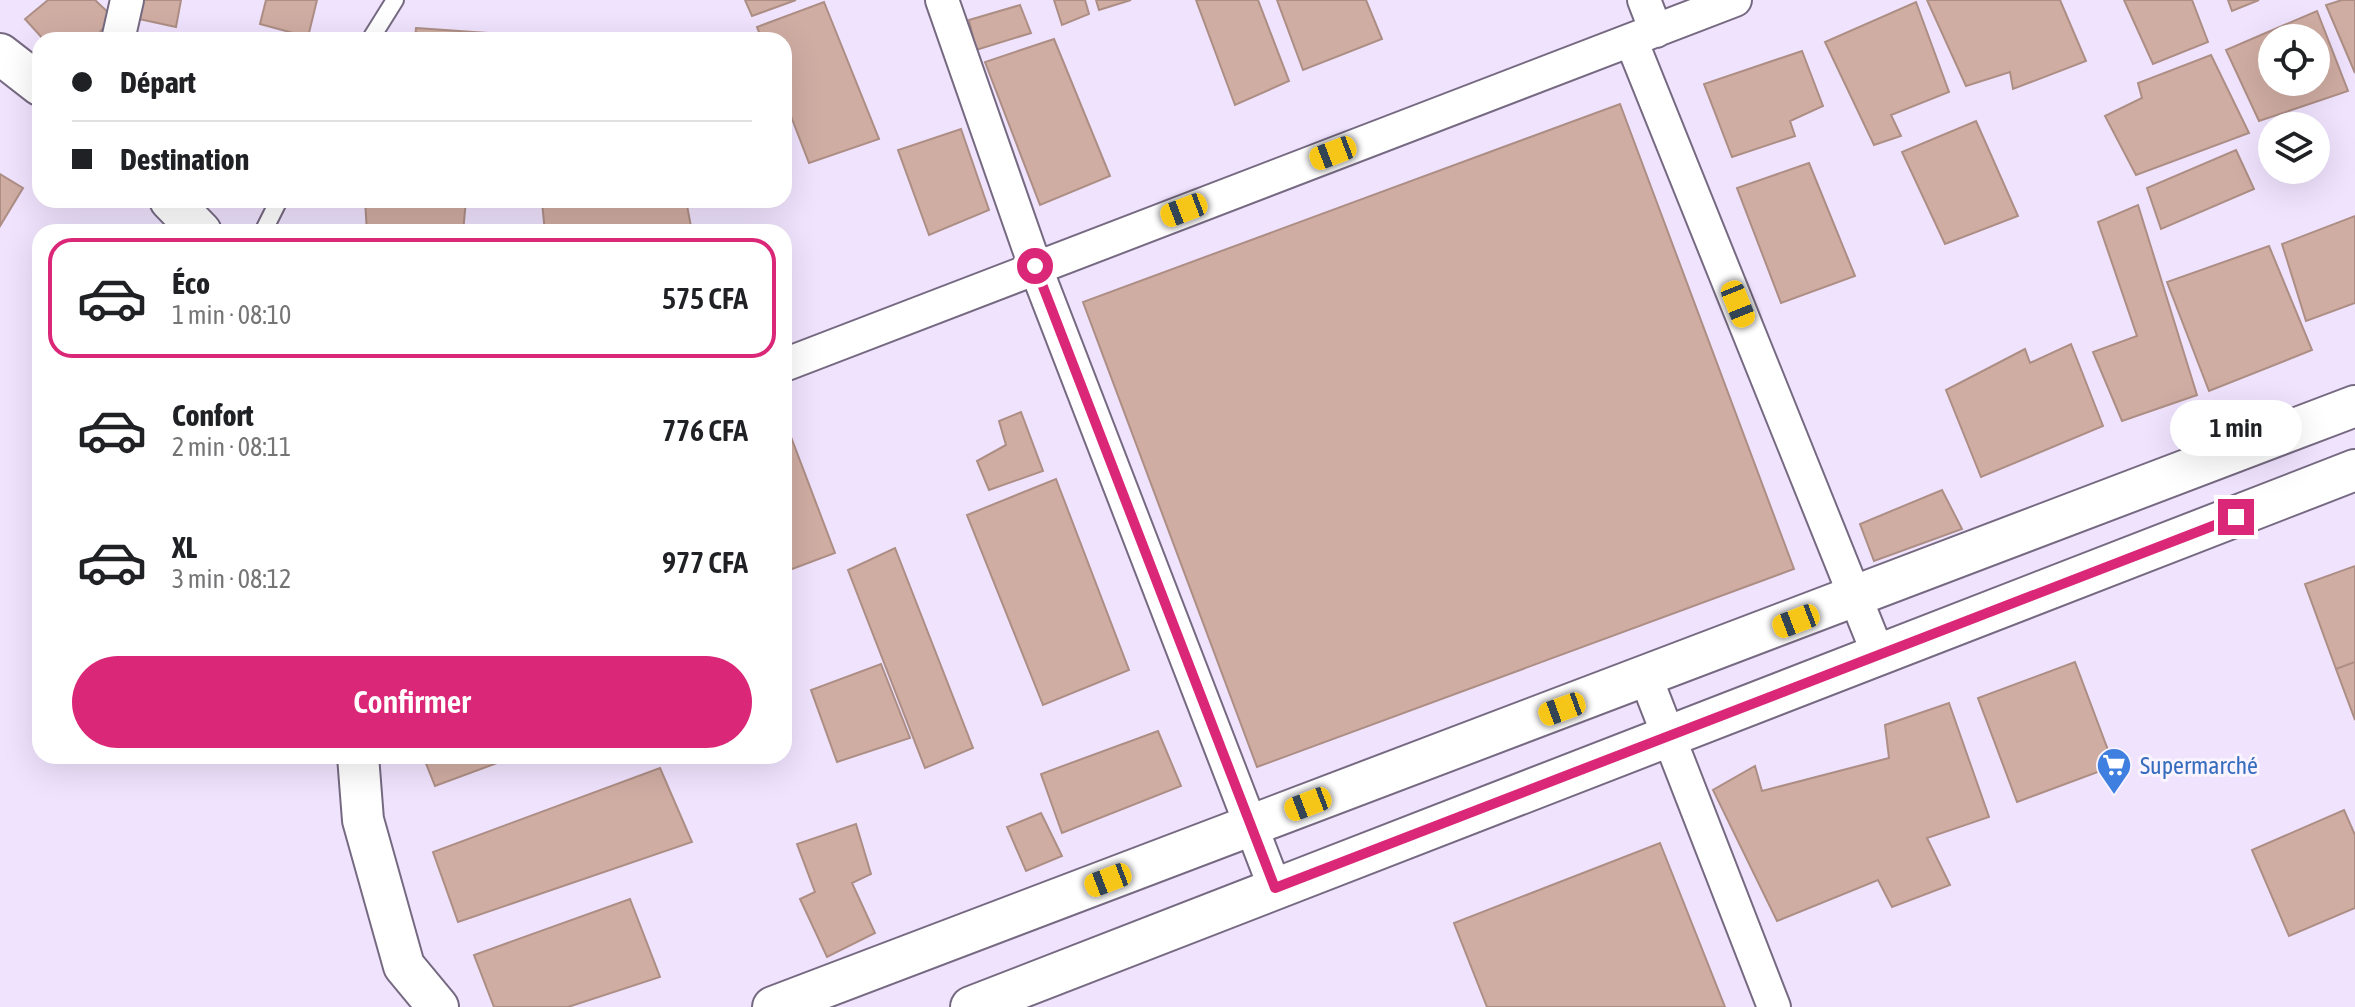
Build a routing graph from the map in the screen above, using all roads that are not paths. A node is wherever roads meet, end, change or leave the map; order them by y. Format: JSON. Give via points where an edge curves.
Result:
{"nodes":[{"id":1,"x":127,"y":0,"type":"edge"},
{"id":2,"x":395,"y":0,"type":"edge"},
{"id":3,"x":942,"y":0,"type":"edge"},
{"id":4,"x":1644,"y":0,"type":"edge"},
{"id":5,"x":1735,"y":0,"type":"edge"},
{"id":6,"x":120,"y":32,"type":"edge"},
{"id":7,"x":375,"y":32,"type":"edge"},
{"id":8,"x":1644,"y":35,"type":"junction"},
{"id":9,"x":0,"y":54,"type":"edge"},
{"id":10,"x":32,"y":79,"type":"edge"},
{"id":11,"x":178,"y":208,"type":"edge"},
{"id":12,"x":193,"y":224,"type":"edge"},
{"id":13,"x":1035,"y":266,"type":"junction"},
{"id":14,"x":792,"y":362,"type":"edge"},
{"id":15,"x":2355,"y":406,"type":"edge"},
{"id":16,"x":2355,"y":470,"type":"edge"},
{"id":17,"x":1856,"y":598,"type":"junction"},
{"id":18,"x":1879,"y":656,"type":"junction"},
{"id":19,"x":1646,"y":678,"type":"junction"},
{"id":20,"x":1667,"y":735,"type":"junction"},
{"id":21,"x":359,"y":764,"type":"edge"},
{"id":22,"x":1251,"y":826,"type":"junction"},
{"id":23,"x":1275,"y":888,"type":"junction"},
{"id":24,"x":404,"y":966,"type":"junction"},
{"id":25,"x":854,"y":993,"type":"edge"},
{"id":26,"x":396,"y":1007,"type":"edge"},
{"id":27,"x":438,"y":1007,"type":"edge"},
{"id":28,"x":773,"y":1007,"type":"edge"},
{"id":29,"x":971,"y":1007,"type":"edge"},
{"id":30,"x":1774,"y":1007,"type":"edge"}],
"edges":[{"from":1,"to":6,"type":"street"},
{"from":2,"to":7,"type":"lane"},
{"from":3,"to":13,"type":"street"},
{"from":4,"to":8,"type":"street"},
{"from":5,"to":8,"type":"street"},
{"from":8,"to":13,"type":"street"},
{"from":8,"to":17,"type":"street"},
{"from":9,"to":10,"type":"street"},
{"from":11,"to":12,"type":"street"},
{"from":13,"to":14,"type":"street"},
{"from":13,"to":22,"type":"street"},
{"from":15,"to":17,"type":"street"},
{"from":16,"to":18,"type":"street"},
{"from":17,"to":18,"type":"street"},
{"from":17,"to":19,"type":"street"},
{"from":18,"to":20,"type":"street"},
{"from":19,"to":20,"type":"street"},
{"from":19,"to":22,"type":"street"},
{"from":20,"to":23,"type":"street"},
{"from":20,"to":30,"type":"street"},
{"from":21,"to":24,"type":"street","via":[[363,820]]},
{"from":22,"to":23,"type":"street"},
{"from":22,"to":25,"type":"street"},
{"from":23,"to":29,"type":"street"},
{"from":24,"to":26,"type":"street"},
{"from":24,"to":27,"type":"street"},
{"from":25,"to":28,"type":"street"}]}
